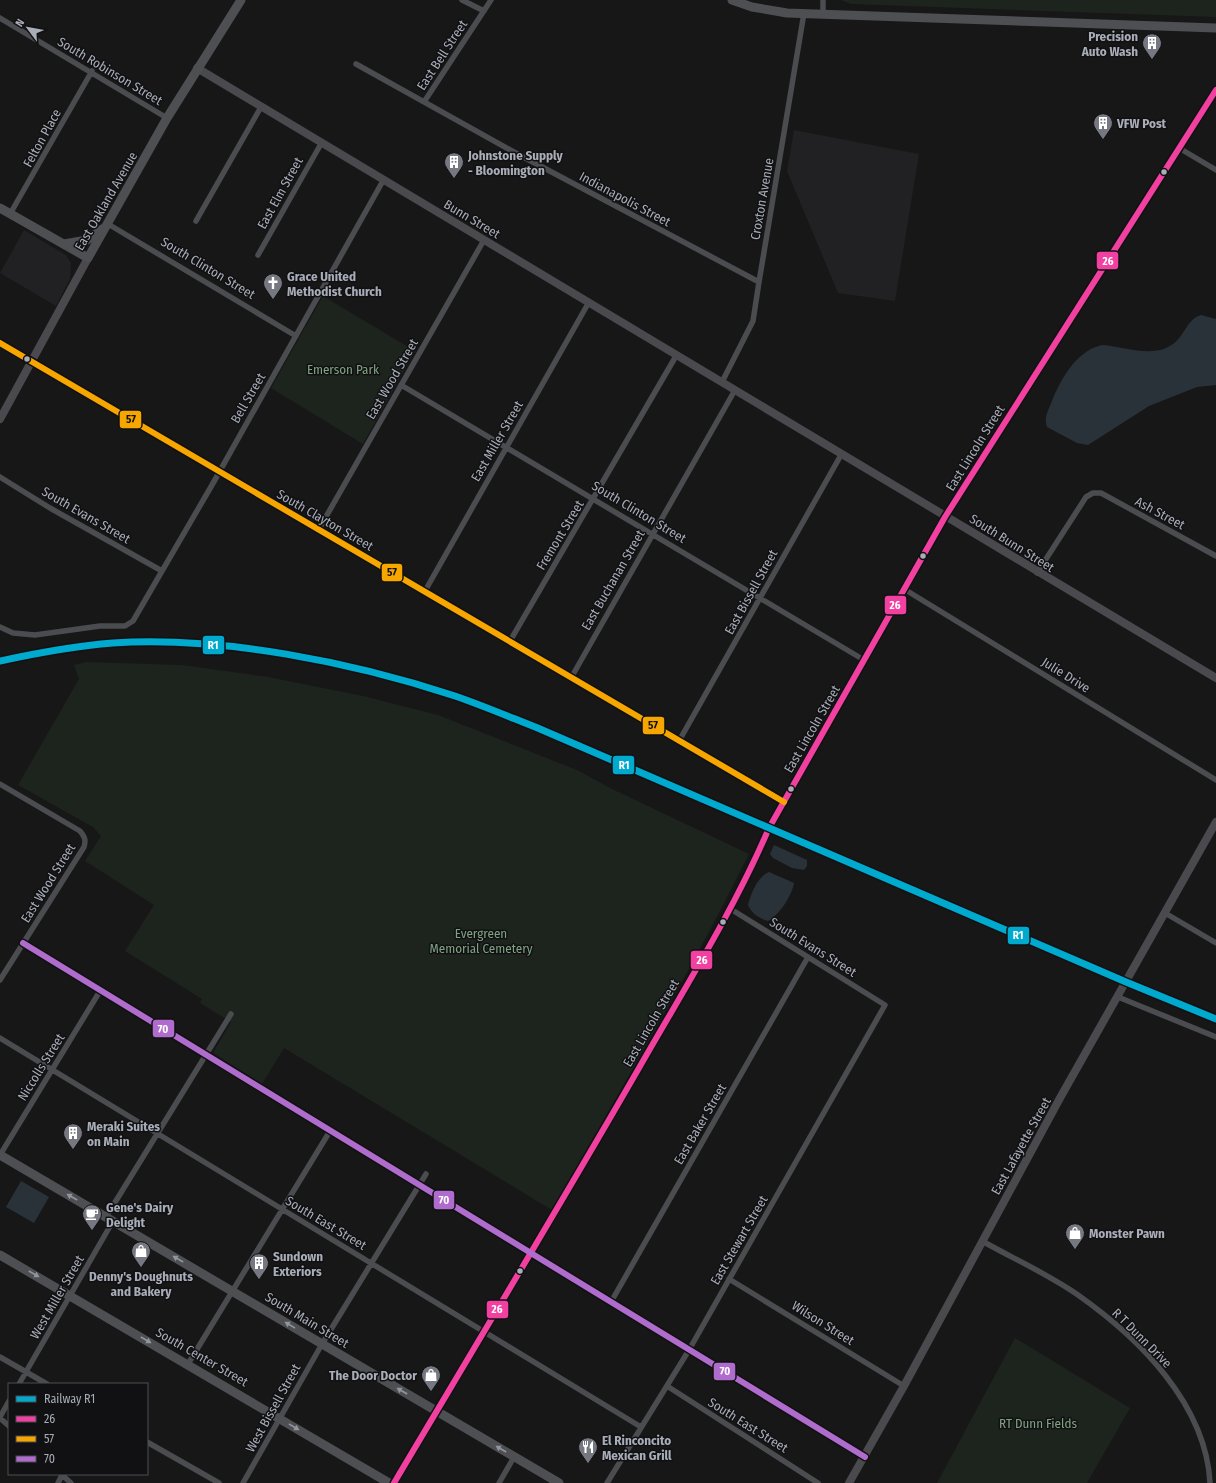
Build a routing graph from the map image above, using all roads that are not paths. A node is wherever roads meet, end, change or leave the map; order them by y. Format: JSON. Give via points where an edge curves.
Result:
{"nodes":[{"id":1,"x":241,"y":0,"type":"edge"},
{"id":2,"x":462,"y":0,"type":"edge"},
{"id":3,"x":492,"y":0,"type":"edge"},
{"id":4,"x":732,"y":0,"type":"edge"},
{"id":5,"x":823,"y":0,"type":"edge"},
{"id":6,"x":484,"y":11,"type":"junction"},
{"id":7,"x":823,"y":13,"type":"junction"},
{"id":8,"x":804,"y":14,"type":"junction"},
{"id":9,"x":0,"y":18,"type":"edge"},
{"id":10,"x":1216,"y":28,"type":"edge"},
{"id":11,"x":356,"y":64,"type":"dead end"},
{"id":12,"x":198,"y":68,"type":"junction"},
{"id":13,"x":92,"y":72,"type":"junction"},
{"id":14,"x":1216,"y":90,"type":"edge"},
{"id":15,"x":424,"y":102,"type":"junction"},
{"id":16,"x":261,"y":106,"type":"junction"},
{"id":17,"x":167,"y":118,"type":"junction"},
{"id":18,"x":322,"y":142,"type":"junction"},
{"id":19,"x":1179,"y":148,"type":"junction"},
{"id":20,"x":1216,"y":170,"type":"edge"},
{"id":21,"x":384,"y":180,"type":"junction"},
{"id":22,"x":0,"y":208,"type":"edge"},
{"id":23,"x":10,"y":214,"type":"junction"},
{"id":24,"x":196,"y":220,"type":"dead end"},
{"id":25,"x":107,"y":225,"type":"junction"},
{"id":26,"x":484,"y":240,"type":"junction"},
{"id":27,"x":64,"y":244,"type":"junction"},
{"id":28,"x":258,"y":255,"type":"dead end"},
{"id":29,"x":88,"y":258,"type":"junction"},
{"id":30,"x":758,"y":282,"type":"junction"},
{"id":31,"x":589,"y":302,"type":"junction"},
{"id":32,"x":296,"y":336,"type":"junction"},
{"id":33,"x":0,"y":342,"type":"edge"},
{"id":34,"x":676,"y":356,"type":"junction"},
{"id":35,"x":32,"y":362,"type":"junction"},
{"id":36,"x":722,"y":382,"type":"junction"},
{"id":37,"x":401,"y":385,"type":"junction"},
{"id":38,"x":735,"y":390,"type":"junction"},
{"id":39,"x":0,"y":419,"type":"edge"},
{"id":40,"x":506,"y":448,"type":"junction"},
{"id":41,"x":841,"y":455,"type":"junction"},
{"id":42,"x":220,"y":470,"type":"junction"},
{"id":43,"x":0,"y":477,"type":"edge"},
{"id":44,"x":593,"y":501,"type":"junction"},
{"id":45,"x":945,"y":517,"type":"junction"},
{"id":46,"x":319,"y":529,"type":"junction"},
{"id":47,"x":652,"y":535,"type":"junction"},
{"id":48,"x":1216,"y":556,"type":"edge"},
{"id":49,"x":162,"y":571,"type":"junction"},
{"id":50,"x":1037,"y":573,"type":"junction"},
{"id":51,"x":904,"y":589,"type":"junction"},
{"id":52,"x":425,"y":591,"type":"junction"},
{"id":53,"x":760,"y":598,"type":"junction"},
{"id":54,"x":0,"y":626,"type":"edge"},
{"id":55,"x":510,"y":641,"type":"junction"},
{"id":56,"x":864,"y":660,"type":"junction"},
{"id":57,"x":570,"y":678,"type":"junction"},
{"id":58,"x":1216,"y":678,"type":"edge"},
{"id":59,"x":679,"y":741,"type":"junction"},
{"id":60,"x":1216,"y":780,"type":"edge"},
{"id":61,"x":0,"y":784,"type":"edge"},
{"id":62,"x":784,"y":802,"type":"junction"},
{"id":63,"x":1216,"y":822,"type":"edge"},
{"id":64,"x":729,"y":908,"type":"junction"},
{"id":65,"x":1165,"y":913,"type":"junction"},
{"id":66,"x":1216,"y":943,"type":"edge"},
{"id":67,"x":23,"y":944,"type":"junction"},
{"id":68,"x":808,"y":957,"type":"junction"},
{"id":69,"x":0,"y":980,"type":"edge"},
{"id":70,"x":100,"y":991,"type":"junction"},
{"id":71,"x":1118,"y":996,"type":"junction"},
{"id":72,"x":885,"y":1005,"type":"joint"},
{"id":73,"x":231,"y":1014,"type":"dead end"},
{"id":74,"x":1216,"y":1037,"type":"edge"},
{"id":75,"x":0,"y":1038,"type":"edge"},
{"id":76,"x":205,"y":1055,"type":"junction"},
{"id":77,"x":52,"y":1069,"type":"junction"},
{"id":78,"x":330,"y":1131,"type":"junction"},
{"id":79,"x":157,"y":1133,"type":"junction"},
{"id":80,"x":0,"y":1155,"type":"edge"},
{"id":81,"x":426,"y":1174,"type":"dead end"},
{"id":82,"x":419,"y":1186,"type":"junction"},
{"id":83,"x":282,"y":1209,"type":"junction"},
{"id":84,"x":109,"y":1219,"type":"junction"},
{"id":85,"x":982,"y":1241,"type":"junction"},
{"id":86,"x":531,"y":1254,"type":"junction"},
{"id":87,"x":0,"y":1255,"type":"edge"},
{"id":88,"x":371,"y":1263,"type":"junction"},
{"id":89,"x":729,"y":1279,"type":"junction"},
{"id":90,"x":232,"y":1290,"type":"junction"},
{"id":91,"x":70,"y":1296,"type":"junction"},
{"id":92,"x":611,"y":1302,"type":"junction"},
{"id":93,"x":484,"y":1331,"type":"junction"},
{"id":94,"x":322,"y":1344,"type":"junction"},
{"id":95,"x":689,"y":1350,"type":"junction"},
{"id":96,"x":0,"y":1357,"type":"edge"},
{"id":97,"x":188,"y":1364,"type":"junction"},
{"id":98,"x":26,"y":1372,"type":"junction"},
{"id":99,"x":20,"y":1383,"type":"edge"},
{"id":100,"x":45,"y":1383,"type":"edge"},
{"id":101,"x":667,"y":1386,"type":"junction"},
{"id":102,"x":904,"y":1386,"type":"junction"},
{"id":103,"x":8,"y":1403,"type":"edge"},
{"id":104,"x":436,"y":1411,"type":"junction"},
{"id":105,"x":0,"y":1417,"type":"edge"},
{"id":106,"x":280,"y":1418,"type":"junction"},
{"id":107,"x":8,"y":1425,"type":"edge"},
{"id":108,"x":642,"y":1427,"type":"junction"},
{"id":109,"x":148,"y":1443,"type":"edge"},
{"id":110,"x":514,"y":1457,"type":"junction"},
{"id":111,"x":865,"y":1457,"type":"junction"},
{"id":112,"x":62,"y":1475,"type":"edge"},
{"id":113,"x":58,"y":1483,"type":"edge"},
{"id":114,"x":71,"y":1483,"type":"edge"},
{"id":115,"x":219,"y":1483,"type":"edge"},
{"id":116,"x":243,"y":1483,"type":"edge"},
{"id":117,"x":389,"y":1483,"type":"edge"},
{"id":118,"x":394,"y":1483,"type":"edge"},
{"id":119,"x":499,"y":1483,"type":"edge"},
{"id":120,"x":559,"y":1483,"type":"edge"},
{"id":121,"x":607,"y":1483,"type":"edge"},
{"id":122,"x":818,"y":1483,"type":"edge"},
{"id":123,"x":849,"y":1483,"type":"edge"},
{"id":124,"x":1210,"y":1483,"type":"edge"}],
"edges":[{"from":1,"to":12,"type":"main road","name":"East Oakland Avenue"},
{"from":2,"to":6,"type":"street"},
{"from":3,"to":6,"type":"street","name":"East Bell Street"},
{"from":4,"to":8,"type":"main road","via":[[752,7]]},
{"from":5,"to":7,"type":"street"},
{"from":6,"to":15,"type":"street","name":"East Bell Street"},
{"from":7,"to":8,"type":"main road"},
{"from":7,"to":10,"type":"main road"},
{"from":8,"to":30,"type":"street","name":"Croxton Avenue"},
{"from":9,"to":13,"type":"street","name":"South Robinson Street"},
{"from":11,"to":15,"type":"street","name":"Indianapolis Street"},
{"from":12,"to":16,"type":"street","name":"Bunn Street"},
{"from":12,"to":17,"type":"main road","name":"East Oakland Avenue"},
{"from":13,"to":17,"type":"street","name":"South Robinson Street"},
{"from":13,"to":23,"type":"street","name":"Felton Place"},
{"from":14,"to":19,"type":"street","name":"East Lincoln Street"},
{"from":15,"to":30,"type":"street","name":"Indianapolis Street"},
{"from":16,"to":18,"type":"street","name":"Bunn Street"},
{"from":16,"to":24,"type":"street"},
{"from":17,"to":25,"type":"main road","name":"East Oakland Avenue"},
{"from":18,"to":21,"type":"street","name":"Bunn Street"},
{"from":18,"to":28,"type":"street","name":"East Elm Street"},
{"from":19,"to":20,"type":"street"},
{"from":19,"to":45,"type":"street","name":"East Lincoln Street"},
{"from":21,"to":26,"type":"street","name":"Bunn Street"},
{"from":21,"to":32,"type":"street","name":"Bell Street"},
{"from":22,"to":23,"type":"main road"},
{"from":23,"to":27,"type":"main road"},
{"from":25,"to":27,"type":"main road","via":[[87,240]]},
{"from":25,"to":29,"type":"main road","name":"East Oakland Avenue"},
{"from":25,"to":32,"type":"street","name":"South Clinton Street"},
{"from":26,"to":31,"type":"street","name":"Bunn Street"},
{"from":26,"to":37,"type":"street","name":"East Wood Street"},
{"from":27,"to":29,"type":"main road"},
{"from":29,"to":35,"type":"street","name":"East Oakland Avenue"},
{"from":30,"to":36,"type":"street","name":"Croxton Avenue","via":[[753,321]]},
{"from":31,"to":34,"type":"street","name":"Bunn Street"},
{"from":31,"to":40,"type":"street","name":"East Miller Street"},
{"from":32,"to":42,"type":"street","name":"Bell Street"},
{"from":33,"to":35,"type":"street","name":"South Clayton Street"},
{"from":34,"to":36,"type":"street","name":"Bunn Street"},
{"from":34,"to":44,"type":"street","name":"Fremont Street"},
{"from":35,"to":39,"type":"street","name":"East Oakland Avenue"},
{"from":35,"to":42,"type":"street","name":"South Clayton Street"},
{"from":36,"to":38,"type":"street","name":"Bunn Street"},
{"from":37,"to":40,"type":"street","name":"South Clinton Street"},
{"from":37,"to":46,"type":"street","name":"East Wood Street"},
{"from":38,"to":41,"type":"street","name":"South Bunn Street"},
{"from":38,"to":47,"type":"street","name":"East Buchanan Street"},
{"from":40,"to":44,"type":"street","name":"South Clinton Street"},
{"from":40,"to":52,"type":"street","name":"East Miller Street"},
{"from":41,"to":45,"type":"street","name":"South Bunn Street"},
{"from":41,"to":53,"type":"street","name":"East Bissell Street"},
{"from":42,"to":46,"type":"street","name":"South Clayton Street"},
{"from":42,"to":49,"type":"street","name":"Bell Street"},
{"from":43,"to":49,"type":"street","name":"South Evans Street"},
{"from":44,"to":47,"type":"street","name":"South Clinton Street"},
{"from":44,"to":55,"type":"street","name":"Fremont Street"},
{"from":45,"to":50,"type":"street","name":"South Bunn Street"},
{"from":45,"to":51,"type":"street","name":"East Lincoln Street"},
{"from":46,"to":52,"type":"street","name":"South Clayton Street"},
{"from":47,"to":53,"type":"street","name":"South Clinton Street"},
{"from":47,"to":57,"type":"street","name":"East Buchanan Street"},
{"from":48,"to":50,"type":"street","name":"Ash Street","via":[[1101,493],[1093,493],[1086,497]]},
{"from":49,"to":54,"type":"street","name":"Bell Street","via":[[129,625],[100,626],[35,635],[13,634]]},
{"from":50,"to":58,"type":"street","name":"South Bunn Street"},
{"from":51,"to":56,"type":"street","name":"East Lincoln Street"},
{"from":51,"to":60,"type":"street","name":"Julie Drive"},
{"from":52,"to":55,"type":"street","name":"South Clayton Street"},
{"from":53,"to":56,"type":"street","name":"South Clinton Street"},
{"from":53,"to":59,"type":"street","name":"East Bissell Street"},
{"from":55,"to":57,"type":"street","name":"South Clayton Street"},
{"from":56,"to":62,"type":"street","name":"East Lincoln Street"},
{"from":57,"to":59,"type":"street","name":"South Clayton Street"},
{"from":59,"to":62,"type":"street","name":"South Clayton Street"},
{"from":61,"to":67,"type":"street","name":"East Wood Street","via":[[80,831],[85,838],[84,847]]},
{"from":62,"to":64,"type":"street","name":"East Lincoln Street"},
{"from":63,"to":65,"type":"street","name":"East Lafayette Street"},
{"from":64,"to":68,"type":"street","name":"South Evans Street"},
{"from":64,"to":86,"type":"street","name":"East Lincoln Street"},
{"from":65,"to":66,"type":"street"},
{"from":65,"to":71,"type":"street","name":"East Lafayette Street"},
{"from":67,"to":69,"type":"street","name":"East Wood Street"},
{"from":67,"to":70,"type":"street"},
{"from":68,"to":72,"type":"street","name":"South Evans Street"},
{"from":68,"to":92,"type":"street","name":"East Baker Street"},
{"from":70,"to":76,"type":"street"},
{"from":70,"to":77,"type":"street","name":"Niccolls Street"},
{"from":71,"to":74,"type":"street"},
{"from":71,"to":85,"type":"street","name":"East Lafayette Street"},
{"from":72,"to":89,"type":"street","name":"East Stewart Street"},
{"from":73,"to":76,"type":"street"},
{"from":75,"to":77,"type":"street","name":"South East Street"},
{"from":76,"to":78,"type":"street"},
{"from":76,"to":79,"type":"street"},
{"from":77,"to":79,"type":"street","name":"South East Street"},
{"from":77,"to":80,"type":"street","name":"Niccolls Street"},
{"from":78,"to":82,"type":"street"},
{"from":78,"to":83,"type":"street"},
{"from":79,"to":83,"type":"street","name":"South East Street"},
{"from":79,"to":84,"type":"street"},
{"from":84,"to":80,"type":"main road","name":"South Main Street","one_way":true},
{"from":81,"to":82,"type":"street"},
{"from":82,"to":86,"type":"street"},
{"from":82,"to":88,"type":"street"},
{"from":83,"to":88,"type":"street","name":"South East Street"},
{"from":83,"to":90,"type":"street"},
{"from":90,"to":84,"type":"main road","name":"South Main Street","one_way":true},
{"from":84,"to":91,"type":"street","name":"West Miller Street"},
{"from":85,"to":102,"type":"street","name":"East Lafayette Street"},
{"from":85,"to":124,"type":"street","name":"R T Dunn Drive","via":[[1077,1295],[1113,1323],[1143,1352],[1173,1386],[1191,1413],[1203,1444]]},
{"from":86,"to":92,"type":"street"},
{"from":86,"to":93,"type":"street","name":"East Lincoln Street"},
{"from":87,"to":91,"type":"main road","name":"South Center Street","one_way":true},
{"from":88,"to":93,"type":"street","name":"South East Street"},
{"from":88,"to":94,"type":"street"},
{"from":89,"to":95,"type":"street","name":"East Stewart Street"},
{"from":89,"to":102,"type":"street","name":"Wilson Street"},
{"from":94,"to":90,"type":"main road","name":"South Main Street","one_way":true},
{"from":90,"to":97,"type":"street"},
{"from":91,"to":97,"type":"main road","name":"South Center Street","one_way":true},
{"from":91,"to":98,"type":"street","name":"West Miller Street"},
{"from":92,"to":95,"type":"street"},
{"from":93,"to":104,"type":"street","name":"East Lincoln Street"},
{"from":93,"to":108,"type":"street","name":"South East Street"},
{"from":104,"to":94,"type":"main road","name":"South Main Street","one_way":true},
{"from":94,"to":106,"type":"street","name":"West Bissell Street"},
{"from":95,"to":101,"type":"street","name":"East Stewart Street"},
{"from":95,"to":111,"type":"street"},
{"from":96,"to":98,"type":"street"},
{"from":97,"to":106,"type":"main road","name":"South Center Street"},
{"from":98,"to":99,"type":"street","name":"West Miller Street"},
{"from":98,"to":100,"type":"street"},
{"from":101,"to":108,"type":"street","name":"East Stewart Street"},
{"from":101,"to":122,"type":"street","name":"South East Street"},
{"from":102,"to":111,"type":"street","name":"East Lafayette Street"},
{"from":103,"to":105,"type":"street"},
{"from":110,"to":104,"type":"main road","name":"South Main Street","one_way":true},
{"from":104,"to":118,"type":"street","name":"East Lincoln Street"},
{"from":105,"to":107,"type":"street"},
{"from":106,"to":116,"type":"street","name":"West Bissell Street"},
{"from":106,"to":117,"type":"main road","name":"South Center Street","one_way":true},
{"from":108,"to":121,"type":"street","name":"East Stewart Street"},
{"from":109,"to":115,"type":"street"},
{"from":110,"to":119,"type":"street"},
{"from":110,"to":120,"type":"main road","name":"South Main Street"},
{"from":111,"to":123,"type":"street","name":"East Lafayette Street"},
{"from":112,"to":113,"type":"street"},
{"from":112,"to":114,"type":"street"}]}
